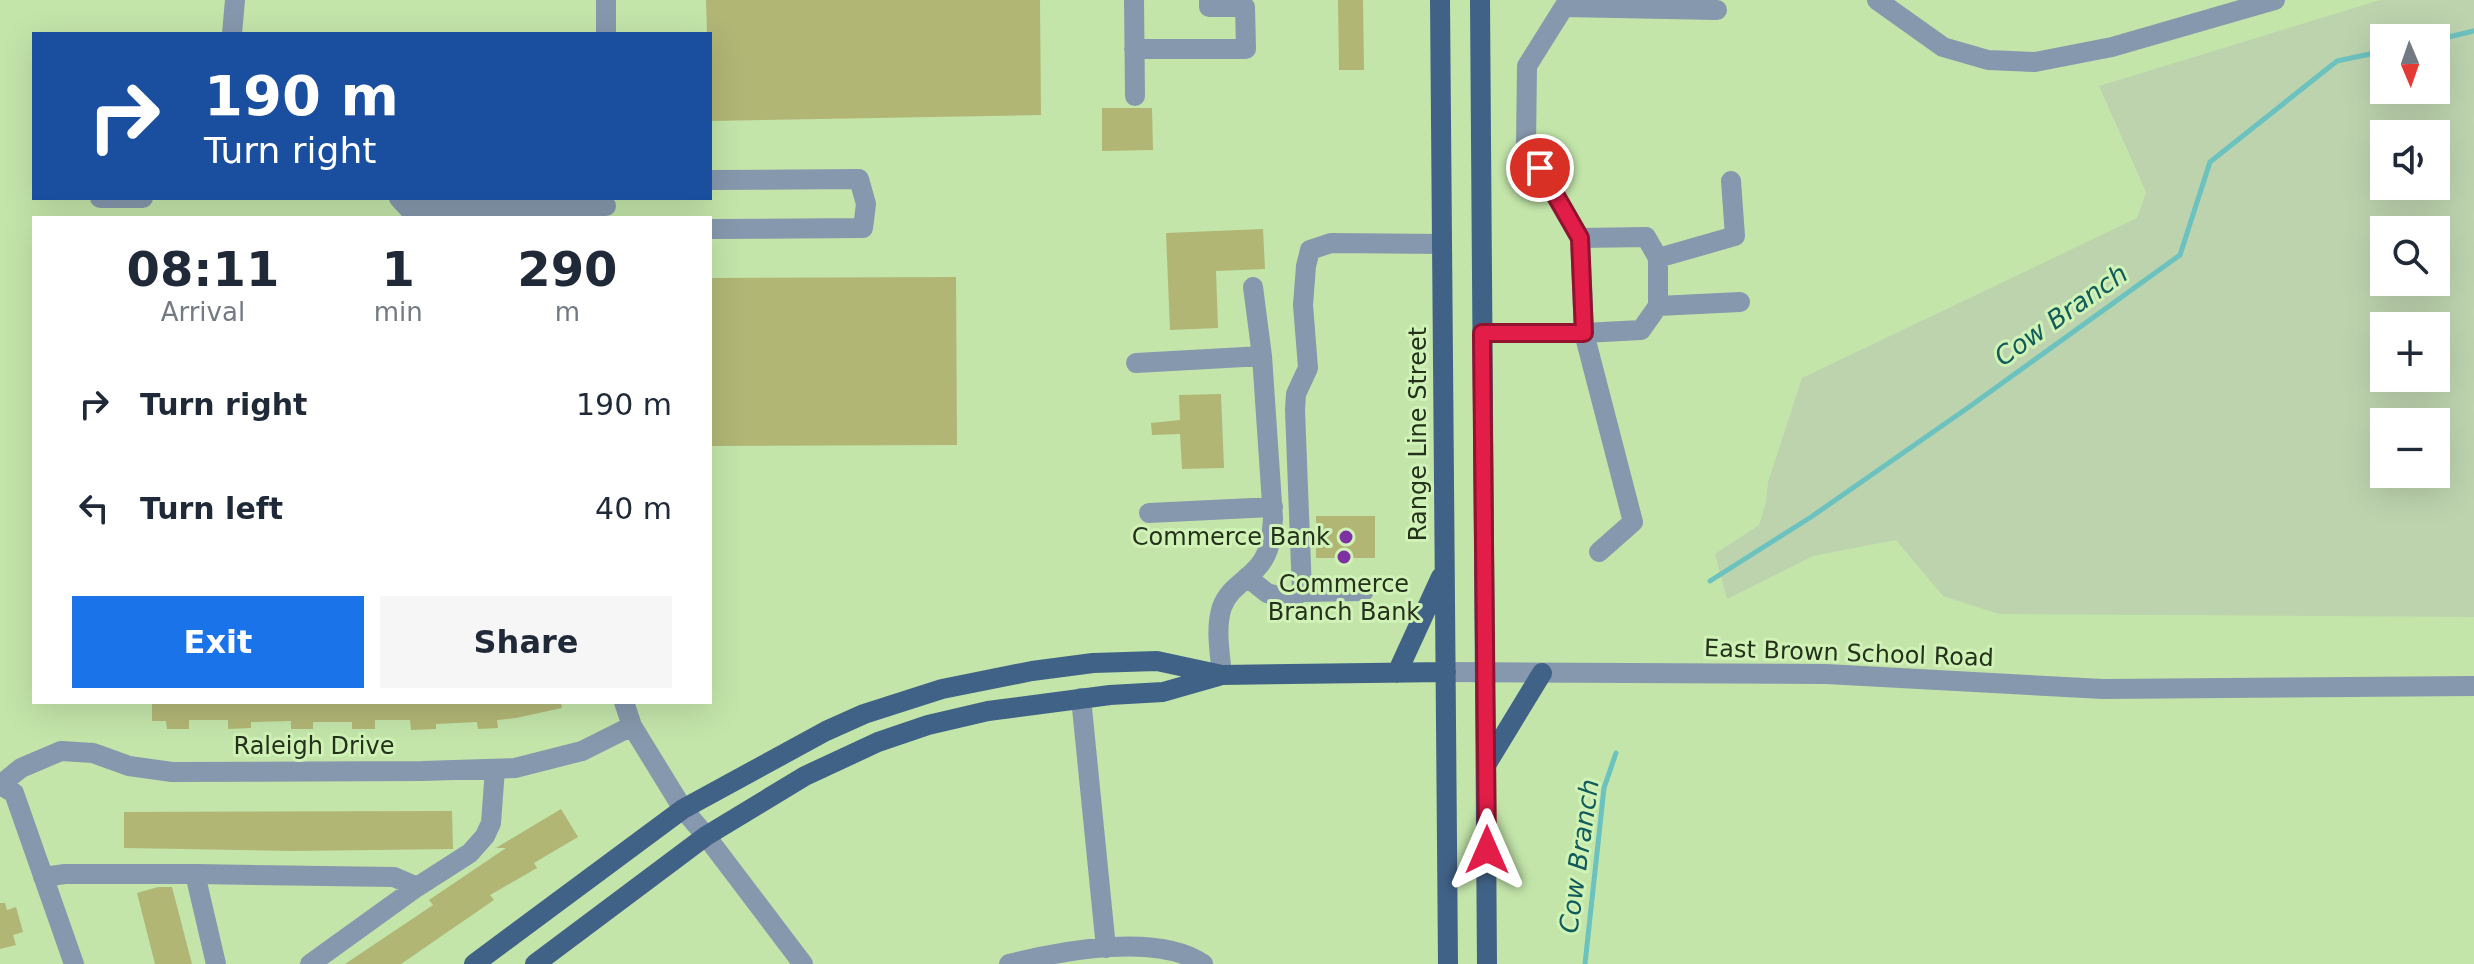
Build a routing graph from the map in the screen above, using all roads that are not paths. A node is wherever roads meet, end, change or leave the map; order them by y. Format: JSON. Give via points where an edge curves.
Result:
{"nodes":[{"id":1,"x":235,"y":0,"type":"edge"},
{"id":2,"x":606,"y":0,"type":"edge"},
{"id":3,"x":1134,"y":0,"type":"edge"},
{"id":4,"x":1209,"y":0,"type":"edge"},
{"id":5,"x":1440,"y":0,"type":"edge"},
{"id":6,"x":1478,"y":0,"type":"edge"},
{"id":7,"x":1877,"y":0,"type":"edge"},
{"id":8,"x":2275,"y":0,"type":"edge"},
{"id":9,"x":1717,"y":10,"type":"dead end"},
{"id":10,"x":232,"y":32,"type":"edge"},
{"id":11,"x":606,"y":32,"type":"edge"},
{"id":12,"x":1134,"y":49,"type":"junction"},
{"id":13,"x":1135,"y":96,"type":"dead end"},
{"id":14,"x":712,"y":180,"type":"edge"},
{"id":15,"x":1731,"y":181,"type":"dead end"},
{"id":16,"x":401,"y":200,"type":"edge"},
{"id":17,"x":545,"y":202,"type":"edge"},
{"id":18,"x":606,"y":207,"type":"edge"},
{"id":19,"x":712,"y":229,"type":"edge"},
{"id":20,"x":1580,"y":238,"type":"junction"},
{"id":21,"x":1442,"y":244,"type":"junction"},
{"id":22,"x":1658,"y":258,"type":"junction"},
{"id":23,"x":1253,"y":287,"type":"dead end"},
{"id":24,"x":1740,"y":302,"type":"dead end"},
{"id":25,"x":1658,"y":306,"type":"junction"},
{"id":26,"x":1482,"y":333,"type":"junction"},
{"id":27,"x":1584,"y":333,"type":"junction"},
{"id":28,"x":1262,"y":356,"type":"junction"},
{"id":29,"x":1136,"y":363,"type":"dead end"},
{"id":30,"x":1273,"y":507,"type":"junction"},
{"id":31,"x":1149,"y":513,"type":"dead end"},
{"id":32,"x":1599,"y":552,"type":"dead end"},
{"id":33,"x":1445,"y":570,"type":"junction"},
{"id":34,"x":1247,"y":577,"type":"junction"},
{"id":35,"x":1364,"y":591,"type":"dead end"},
{"id":36,"x":1302,"y":592,"type":"junction"},
{"id":37,"x":1446,"y":672,"type":"junction"},
{"id":38,"x":1485,"y":672,"type":"junction"},
{"id":39,"x":1397,"y":673,"type":"junction"},
{"id":40,"x":1542,"y":673,"type":"junction"},
{"id":41,"x":1222,"y":675,"type":"junction"},
{"id":42,"x":2474,"y":686,"type":"edge"},
{"id":43,"x":1081,"y":698,"type":"junction"},
{"id":44,"x":625,"y":704,"type":"edge"},
{"id":45,"x":632,"y":726,"type":"junction"},
{"id":46,"x":1486,"y":765,"type":"junction"},
{"id":47,"x":495,"y":769,"type":"junction"},
{"id":48,"x":0,"y":785,"type":"edge"},
{"id":49,"x":683,"y":809,"type":"junction"},
{"id":50,"x":706,"y":836,"type":"junction"},
{"id":51,"x":195,"y":874,"type":"junction"},
{"id":52,"x":43,"y":877,"type":"junction"},
{"id":53,"x":417,"y":887,"type":"junction"},
{"id":54,"x":1106,"y":948,"type":"junction"},
{"id":55,"x":74,"y":964,"type":"edge"},
{"id":56,"x":216,"y":964,"type":"edge"},
{"id":57,"x":310,"y":964,"type":"edge"},
{"id":58,"x":474,"y":964,"type":"edge"},
{"id":59,"x":535,"y":964,"type":"edge"},
{"id":60,"x":803,"y":964,"type":"edge"},
{"id":61,"x":1009,"y":964,"type":"edge"},
{"id":62,"x":1203,"y":964,"type":"edge"},
{"id":63,"x":1448,"y":964,"type":"edge"},
{"id":64,"x":1487,"y":964,"type":"edge"}],
"edges":[{"from":1,"to":10,"type":"street"},
{"from":2,"to":11,"type":"street"},
{"from":3,"to":12,"type":"street"},
{"from":4,"to":12,"type":"street","via":[[1209,7],[1245,7],[1246,49]]},
{"from":5,"to":21,"type":"main road","name":"Range Line Street"},
{"from":6,"to":26,"type":"main road"},
{"from":7,"to":8,"type":"street","via":[[1943,47],[1988,60],[2035,62],[2112,47]]},
{"from":9,"to":20,"type":"street","via":[[1564,7],[1527,66],[1526,145]]},
{"from":12,"to":13,"type":"street"},
{"from":14,"to":19,"type":"street","via":[[859,179],[866,204],[863,228]]},
{"from":15,"to":22,"type":"street","via":[[1735,236]]},
{"from":16,"to":17,"type":"street","via":[[409,209]]},
{"from":17,"to":18,"type":"street"},
{"from":20,"to":22,"type":"street","via":[[1646,237]]},
{"from":20,"to":27,"type":"street"},
{"from":21,"to":33,"type":"main road","name":"Range Line Street"},
{"from":21,"to":36,"type":"street","via":[[1331,243],[1310,250],[1303,305],[1308,368],[1295,410]]},
{"from":22,"to":25,"type":"street"},
{"from":23,"to":28,"type":"street"},
{"from":24,"to":25,"type":"street"},
{"from":25,"to":27,"type":"street","via":[[1641,330]]},
{"from":26,"to":27,"type":"street"},
{"from":26,"to":38,"type":"main road"},
{"from":27,"to":32,"type":"street","via":[[1633,522]]},
{"from":28,"to":29,"type":"street"},
{"from":28,"to":30,"type":"street"},
{"from":30,"to":31,"type":"street"},
{"from":30,"to":34,"type":"street","via":[[1270,544]]},
{"from":33,"to":37,"type":"main road","name":"Range Line Street"},
{"from":33,"to":39,"type":"main road"},
{"from":34,"to":36,"type":"street","via":[[1267,593],[1289,599]]},
{"from":34,"to":41,"type":"street","via":[[1222,606]]},
{"from":35,"to":36,"type":"street"},
{"from":37,"to":38,"type":"street","name":"East Brown School Road"},
{"from":37,"to":39,"type":"main road","name":"East Brown School Road"},
{"from":37,"to":63,"type":"main road","name":"Range Line Street"},
{"from":38,"to":40,"type":"street","name":"East Brown School Road"},
{"from":38,"to":46,"type":"main road"},
{"from":39,"to":41,"type":"main road","name":"East Brown School Road"},
{"from":40,"to":42,"type":"street","name":"East Brown School Road","via":[[1826,674],[2103,689]]},
{"from":40,"to":46,"type":"main road"},
{"from":41,"to":43,"type":"main road","name":"East Brown School Road","via":[[1163,692]]},
{"from":41,"to":49,"type":"main road","name":"East Brown School Road","via":[[1157,661],[1093,663],[942,689],[826,731]]},
{"from":43,"to":50,"type":"main road","name":"East Brown School Road","via":[[988,711],[878,742],[805,776]]},
{"from":43,"to":54,"type":"street"},
{"from":44,"to":45,"type":"street"},
{"from":45,"to":47,"type":"street","name":"Raleigh Drive","via":[[582,751]]},
{"from":45,"to":49,"type":"street"},
{"from":46,"to":64,"type":"main road"},
{"from":47,"to":48,"type":"street","name":"Raleigh Drive","via":[[172,772],[61,751],[21,768]]},
{"from":47,"to":53,"type":"street","via":[[491,823],[485,836],[470,853]]},
{"from":48,"to":52,"type":"street","via":[[14,793]]},
{"from":49,"to":50,"type":"street"},
{"from":49,"to":58,"type":"main road","name":"East Brown School Road"},
{"from":50,"to":59,"type":"main road","name":"East Brown School Road"},
{"from":50,"to":60,"type":"street"},
{"from":51,"to":52,"type":"street"},
{"from":51,"to":53,"type":"street","via":[[394,877]]},
{"from":51,"to":56,"type":"street"},
{"from":52,"to":55,"type":"street"},
{"from":53,"to":57,"type":"street"},
{"from":54,"to":61,"type":"street"},
{"from":54,"to":62,"type":"street","via":[[1154,947]]}]}
